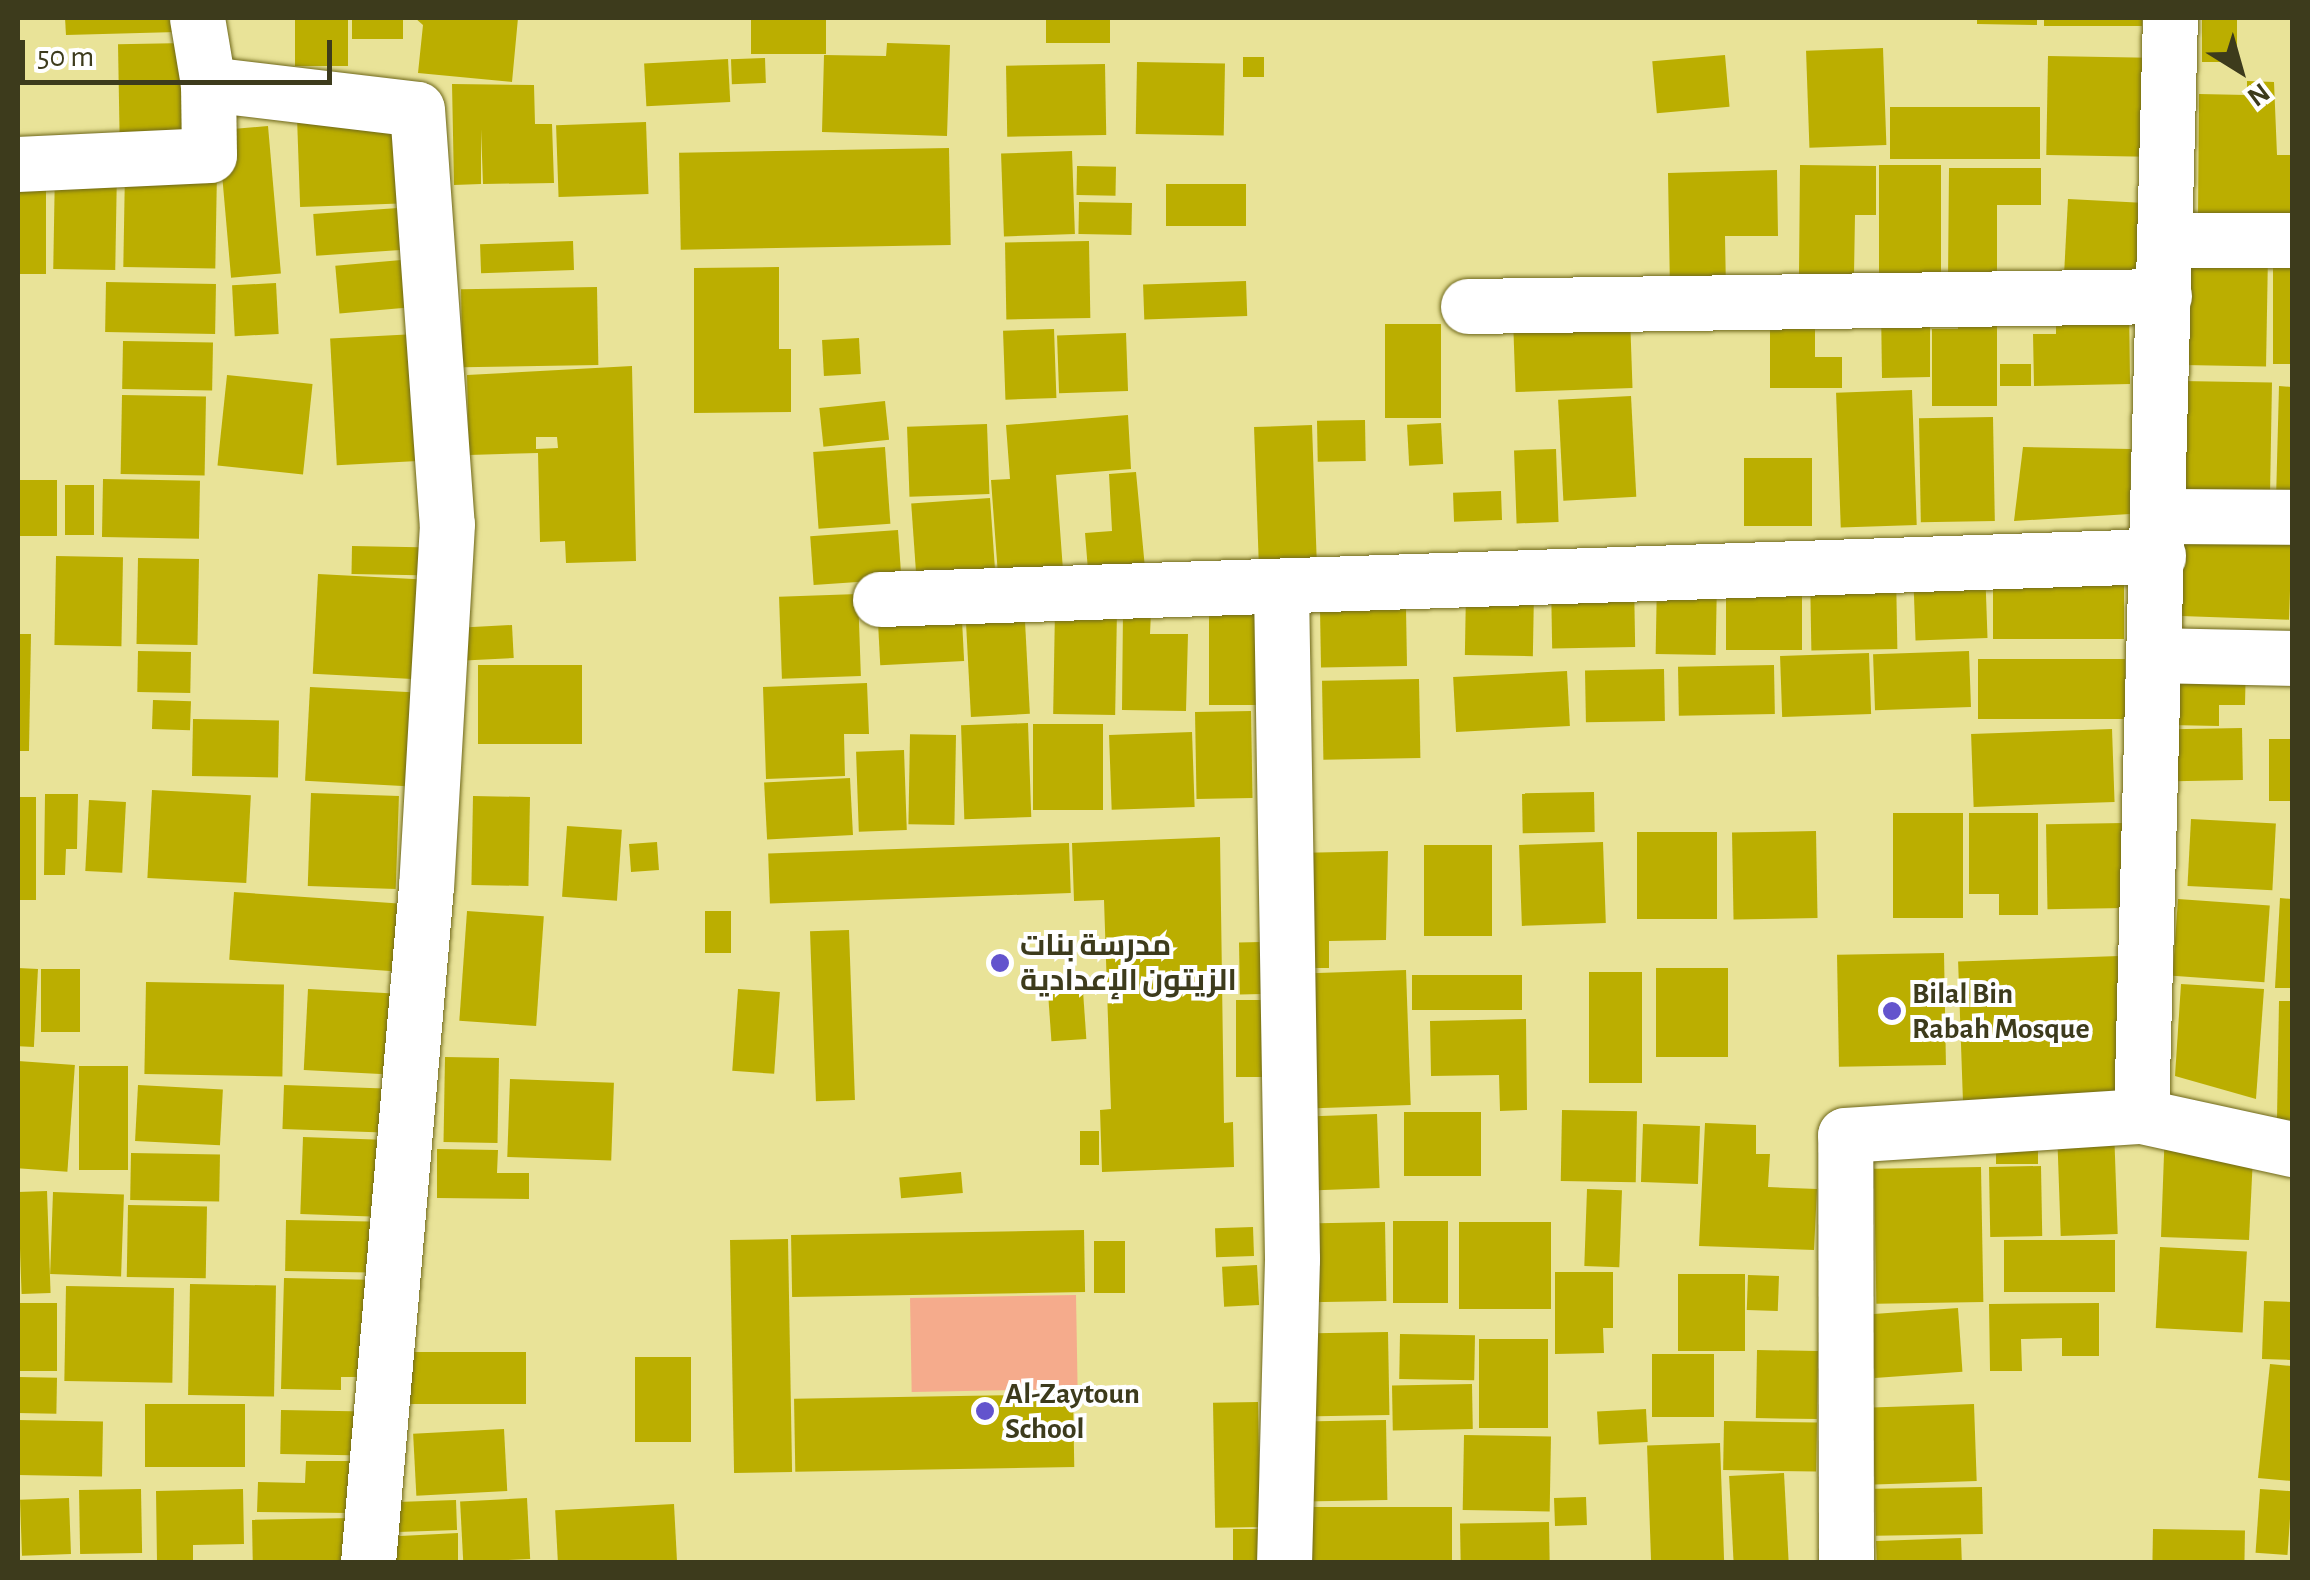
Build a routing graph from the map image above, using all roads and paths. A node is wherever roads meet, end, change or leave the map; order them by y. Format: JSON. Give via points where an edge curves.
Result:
{"nodes":[{"id":1,"x":197,"y":18,"type":"edge"},
{"id":2,"x":2170,"y":18,"type":"edge"},
{"id":3,"x":208,"y":84,"type":"junction"},
{"id":4,"x":18,"y":164,"type":"edge"},
{"id":5,"x":2166,"y":240,"type":"junction"},
{"id":6,"x":2292,"y":240,"type":"edge"},
{"id":7,"x":2164,"y":296,"type":"junction"},
{"id":8,"x":1468,"y":306,"type":"dead end"},
{"id":9,"x":2292,"y":517,"type":"edge"},
{"id":10,"x":2158,"y":536,"type":"junction"},
{"id":11,"x":1280,"y":588,"type":"junction"},
{"id":12,"x":880,"y":599,"type":"dead end"},
{"id":13,"x":2154,"y":655,"type":"junction"},
{"id":14,"x":2292,"y":658,"type":"edge"},
{"id":15,"x":2141,"y":1116,"type":"junction"},
{"id":16,"x":2292,"y":1149,"type":"edge"},
{"id":17,"x":368,"y":1562,"type":"edge"},
{"id":18,"x":1284,"y":1562,"type":"edge"},
{"id":19,"x":1846,"y":1562,"type":"edge"}],
"edges":[{"from":1,"to":3,"type":"street"},
{"from":2,"to":5,"type":"street"},
{"from":3,"to":4,"type":"street","via":[[209,155]]},
{"from":3,"to":17,"type":"street","via":[[416,109],[448,524],[426,886]]},
{"from":5,"to":6,"type":"street"},
{"from":5,"to":7,"type":"street"},
{"from":7,"to":8,"type":"street"},
{"from":7,"to":10,"type":"street"},
{"from":9,"to":10,"type":"street"},
{"from":10,"to":11,"type":"street"},
{"from":10,"to":13,"type":"street"},
{"from":11,"to":12,"type":"street"},
{"from":11,"to":18,"type":"street","via":[[1292,1259]]},
{"from":13,"to":14,"type":"street"},
{"from":13,"to":15,"type":"street"},
{"from":15,"to":16,"type":"street"},
{"from":15,"to":19,"type":"street","via":[[1845,1135]]}]}
